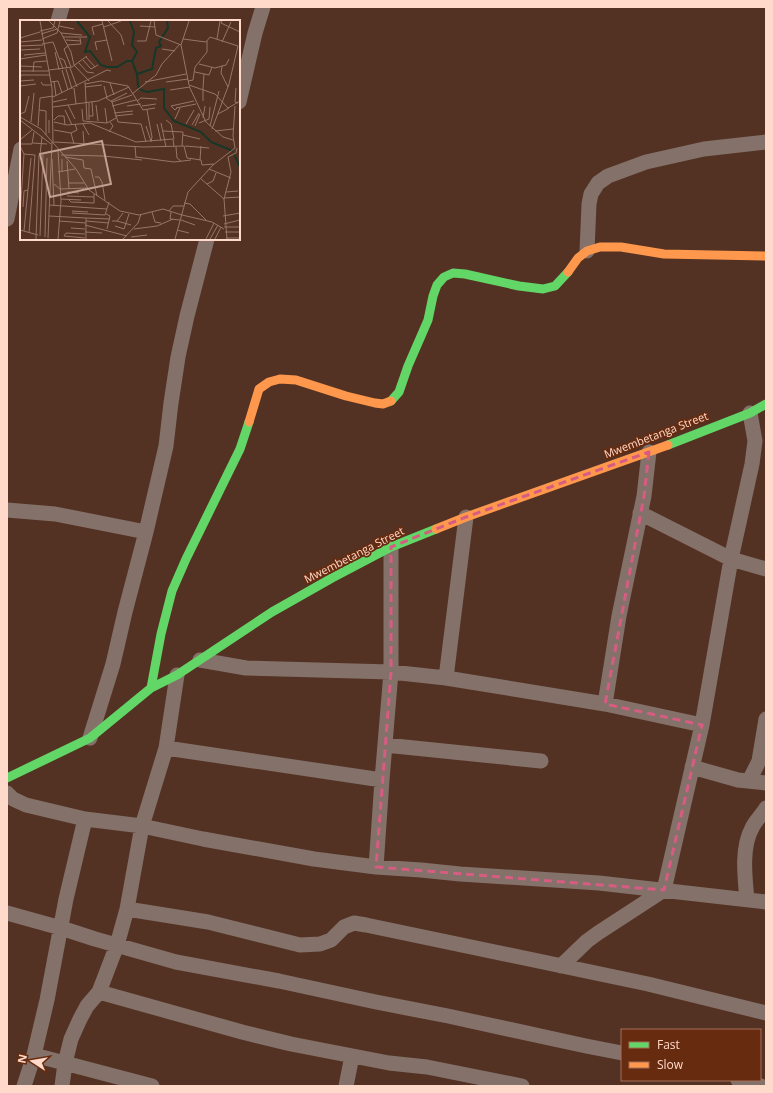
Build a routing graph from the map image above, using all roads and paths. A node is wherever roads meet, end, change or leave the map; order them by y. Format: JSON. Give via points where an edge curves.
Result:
{"nodes":[{"id":1,"x":62,"y":7,"type":"edge"},
{"id":2,"x":263,"y":7,"type":"edge"},
{"id":3,"x":58,"y":20,"type":"edge"},
{"id":4,"x":240,"y":98,"type":"edge"},
{"id":5,"x":766,"y":142,"type":"edge"},
{"id":6,"x":20,"y":154,"type":"edge"},
{"id":7,"x":7,"y":219,"type":"edge"},
{"id":8,"x":207,"y":240,"type":"edge"},
{"id":9,"x":587,"y":251,"type":"junction"},
{"id":10,"x":766,"y":256,"type":"edge"},
{"id":11,"x":766,"y":404,"type":"edge"},
{"id":12,"x":750,"y":413,"type":"junction"},
{"id":13,"x":649,"y":452,"type":"junction"},
{"id":14,"x":7,"y":510,"type":"edge"},
{"id":15,"x":640,"y":513,"type":"junction"},
{"id":16,"x":466,"y":517,"type":"junction"},
{"id":17,"x":146,"y":532,"type":"junction"},
{"id":18,"x":391,"y":548,"type":"junction"},
{"id":19,"x":731,"y":559,"type":"junction"},
{"id":20,"x":766,"y":569,"type":"edge"},
{"id":21,"x":200,"y":660,"type":"junction"},
{"id":22,"x":390,"y":672,"type":"junction"},
{"id":23,"x":177,"y":675,"type":"junction"},
{"id":24,"x":446,"y":678,"type":"junction"},
{"id":25,"x":150,"y":688,"type":"junction"},
{"id":26,"x":605,"y":704,"type":"junction"},
{"id":27,"x":766,"y":718,"type":"edge"},
{"id":28,"x":702,"y":725,"type":"junction"},
{"id":29,"x":90,"y":738,"type":"junction"},
{"id":30,"x":385,"y":745,"type":"junction"},
{"id":31,"x":166,"y":748,"type":"junction"},
{"id":32,"x":541,"y":761,"type":"dead end"},
{"id":33,"x":692,"y":768,"type":"junction"},
{"id":34,"x":7,"y":778,"type":"edge"},
{"id":35,"x":382,"y":780,"type":"junction"},
{"id":36,"x":749,"y":781,"type":"junction"},
{"id":37,"x":766,"y":783,"type":"edge"},
{"id":38,"x":7,"y":794,"type":"edge"},
{"id":39,"x":766,"y":808,"type":"edge"},
{"id":40,"x":85,"y":819,"type":"junction"},
{"id":41,"x":142,"y":826,"type":"junction"},
{"id":42,"x":376,"y":867,"type":"junction"},
{"id":43,"x":664,"y":890,"type":"junction"},
{"id":44,"x":747,"y":900,"type":"junction"},
{"id":45,"x":766,"y":902,"type":"edge"},
{"id":46,"x":127,"y":909,"type":"junction"},
{"id":47,"x":7,"y":913,"type":"edge"},
{"id":48,"x":61,"y":928,"type":"junction"},
{"id":49,"x":117,"y":945,"type":"junction"},
{"id":50,"x":561,"y":966,"type":"junction"},
{"id":51,"x":99,"y":992,"type":"junction"},
{"id":52,"x":766,"y":1013,"type":"edge"},
{"id":53,"x":621,"y":1053,"type":"edge"},
{"id":54,"x":34,"y":1055,"type":"junction"},
{"id":55,"x":352,"y":1056,"type":"junction"},
{"id":56,"x":65,"y":1063,"type":"junction"},
{"id":57,"x":742,"y":1081,"type":"edge"},
{"id":58,"x":24,"y":1086,"type":"edge"},
{"id":59,"x":62,"y":1086,"type":"edge"},
{"id":60,"x":152,"y":1086,"type":"edge"},
{"id":61,"x":346,"y":1086,"type":"edge"},
{"id":62,"x":522,"y":1086,"type":"edge"},
{"id":63,"x":761,"y":1086,"type":"edge"}],
"edges":[{"from":1,"to":3,"type":"street"},
{"from":2,"to":4,"type":"street"},
{"from":5,"to":9,"type":"street","via":[[704,149],[646,162],[608,176],[598,183],[591,194]]},
{"from":6,"to":7,"type":"street"},
{"from":8,"to":17,"type":"street","via":[[178,358],[166,446]]},
{"from":9,"to":10,"type":"street","via":[[600,247],[621,247],[664,254]]},
{"from":9,"to":25,"type":"street","via":[[555,286],[543,289],[465,274],[453,273],[444,277],[437,285],[428,320],[399,392],[390,402],[375,403],[296,380],[280,379],[269,382],[259,389],[240,449],[172,591]]},
{"from":11,"to":12,"type":"street","name":"Mwembetanga Street"},
{"from":12,"to":13,"type":"street","name":"Mwembetanga Street"},
{"from":12,"to":19,"type":"street","via":[[755,440],[752,464]]},
{"from":13,"to":15,"type":"street"},
{"from":13,"to":16,"type":"street","name":"Mwembetanga Street"},
{"from":14,"to":17,"type":"street","via":[[55,514]]},
{"from":15,"to":19,"type":"street"},
{"from":15,"to":26,"type":"street","via":[[619,616]]},
{"from":16,"to":18,"type":"street","name":"Mwembetanga Street"},
{"from":16,"to":24,"type":"street"},
{"from":17,"to":29,"type":"street","via":[[113,664]]},
{"from":18,"to":21,"type":"street","name":"Mwembetanga Street","via":[[272,612]]},
{"from":18,"to":22,"type":"street"},
{"from":19,"to":20,"type":"street"},
{"from":19,"to":28,"type":"street"},
{"from":21,"to":22,"type":"street","via":[[246,668]]},
{"from":21,"to":23,"type":"street","name":"Mwembetanga Street"},
{"from":22,"to":24,"type":"street"},
{"from":22,"to":30,"type":"street"},
{"from":23,"to":25,"type":"street","name":"Mwembetanga Street"},
{"from":23,"to":31,"type":"street"},
{"from":24,"to":26,"type":"street"},
{"from":25,"to":29,"type":"street","name":"Mwembetanga Street"},
{"from":26,"to":28,"type":"street"},
{"from":27,"to":36,"type":"street","via":[[759,761]]},
{"from":28,"to":33,"type":"street"},
{"from":29,"to":34,"type":"street","name":"Mwembetanga Street"},
{"from":30,"to":32,"type":"street"},
{"from":30,"to":35,"type":"street"},
{"from":31,"to":35,"type":"street"},
{"from":31,"to":41,"type":"street"},
{"from":33,"to":36,"type":"street"},
{"from":33,"to":43,"type":"street"},
{"from":35,"to":42,"type":"street"},
{"from":36,"to":37,"type":"street"},
{"from":38,"to":40,"type":"street","via":[[26,805]]},
{"from":39,"to":44,"type":"street","via":[[748,837],[745,874]]},
{"from":40,"to":41,"type":"street"},
{"from":40,"to":48,"type":"street"},
{"from":41,"to":42,"type":"street","via":[[277,853]]},
{"from":41,"to":46,"type":"street"},
{"from":42,"to":43,"type":"street"},
{"from":43,"to":44,"type":"street"},
{"from":43,"to":50,"type":"street","via":[[587,941]]},
{"from":44,"to":45,"type":"street"},
{"from":46,"to":49,"type":"street"},
{"from":46,"to":50,"type":"street","via":[[208,922],[300,945],[320,944],[331,940],[344,927],[354,923]]},
{"from":47,"to":48,"type":"street"},
{"from":48,"to":49,"type":"street"},
{"from":48,"to":54,"type":"street"},
{"from":49,"to":51,"type":"street"},
{"from":49,"to":53,"type":"street","via":[[176,962]]},
{"from":50,"to":52,"type":"street"},
{"from":51,"to":55,"type":"street","via":[[249,1034]]},
{"from":51,"to":56,"type":"street","via":[[80,1019],[71,1039]]},
{"from":54,"to":56,"type":"street"},
{"from":54,"to":58,"type":"street"},
{"from":55,"to":61,"type":"street"},
{"from":55,"to":62,"type":"street","via":[[427,1067]]},
{"from":56,"to":59,"type":"street"},
{"from":56,"to":60,"type":"street"},
{"from":57,"to":63,"type":"street"}]}
